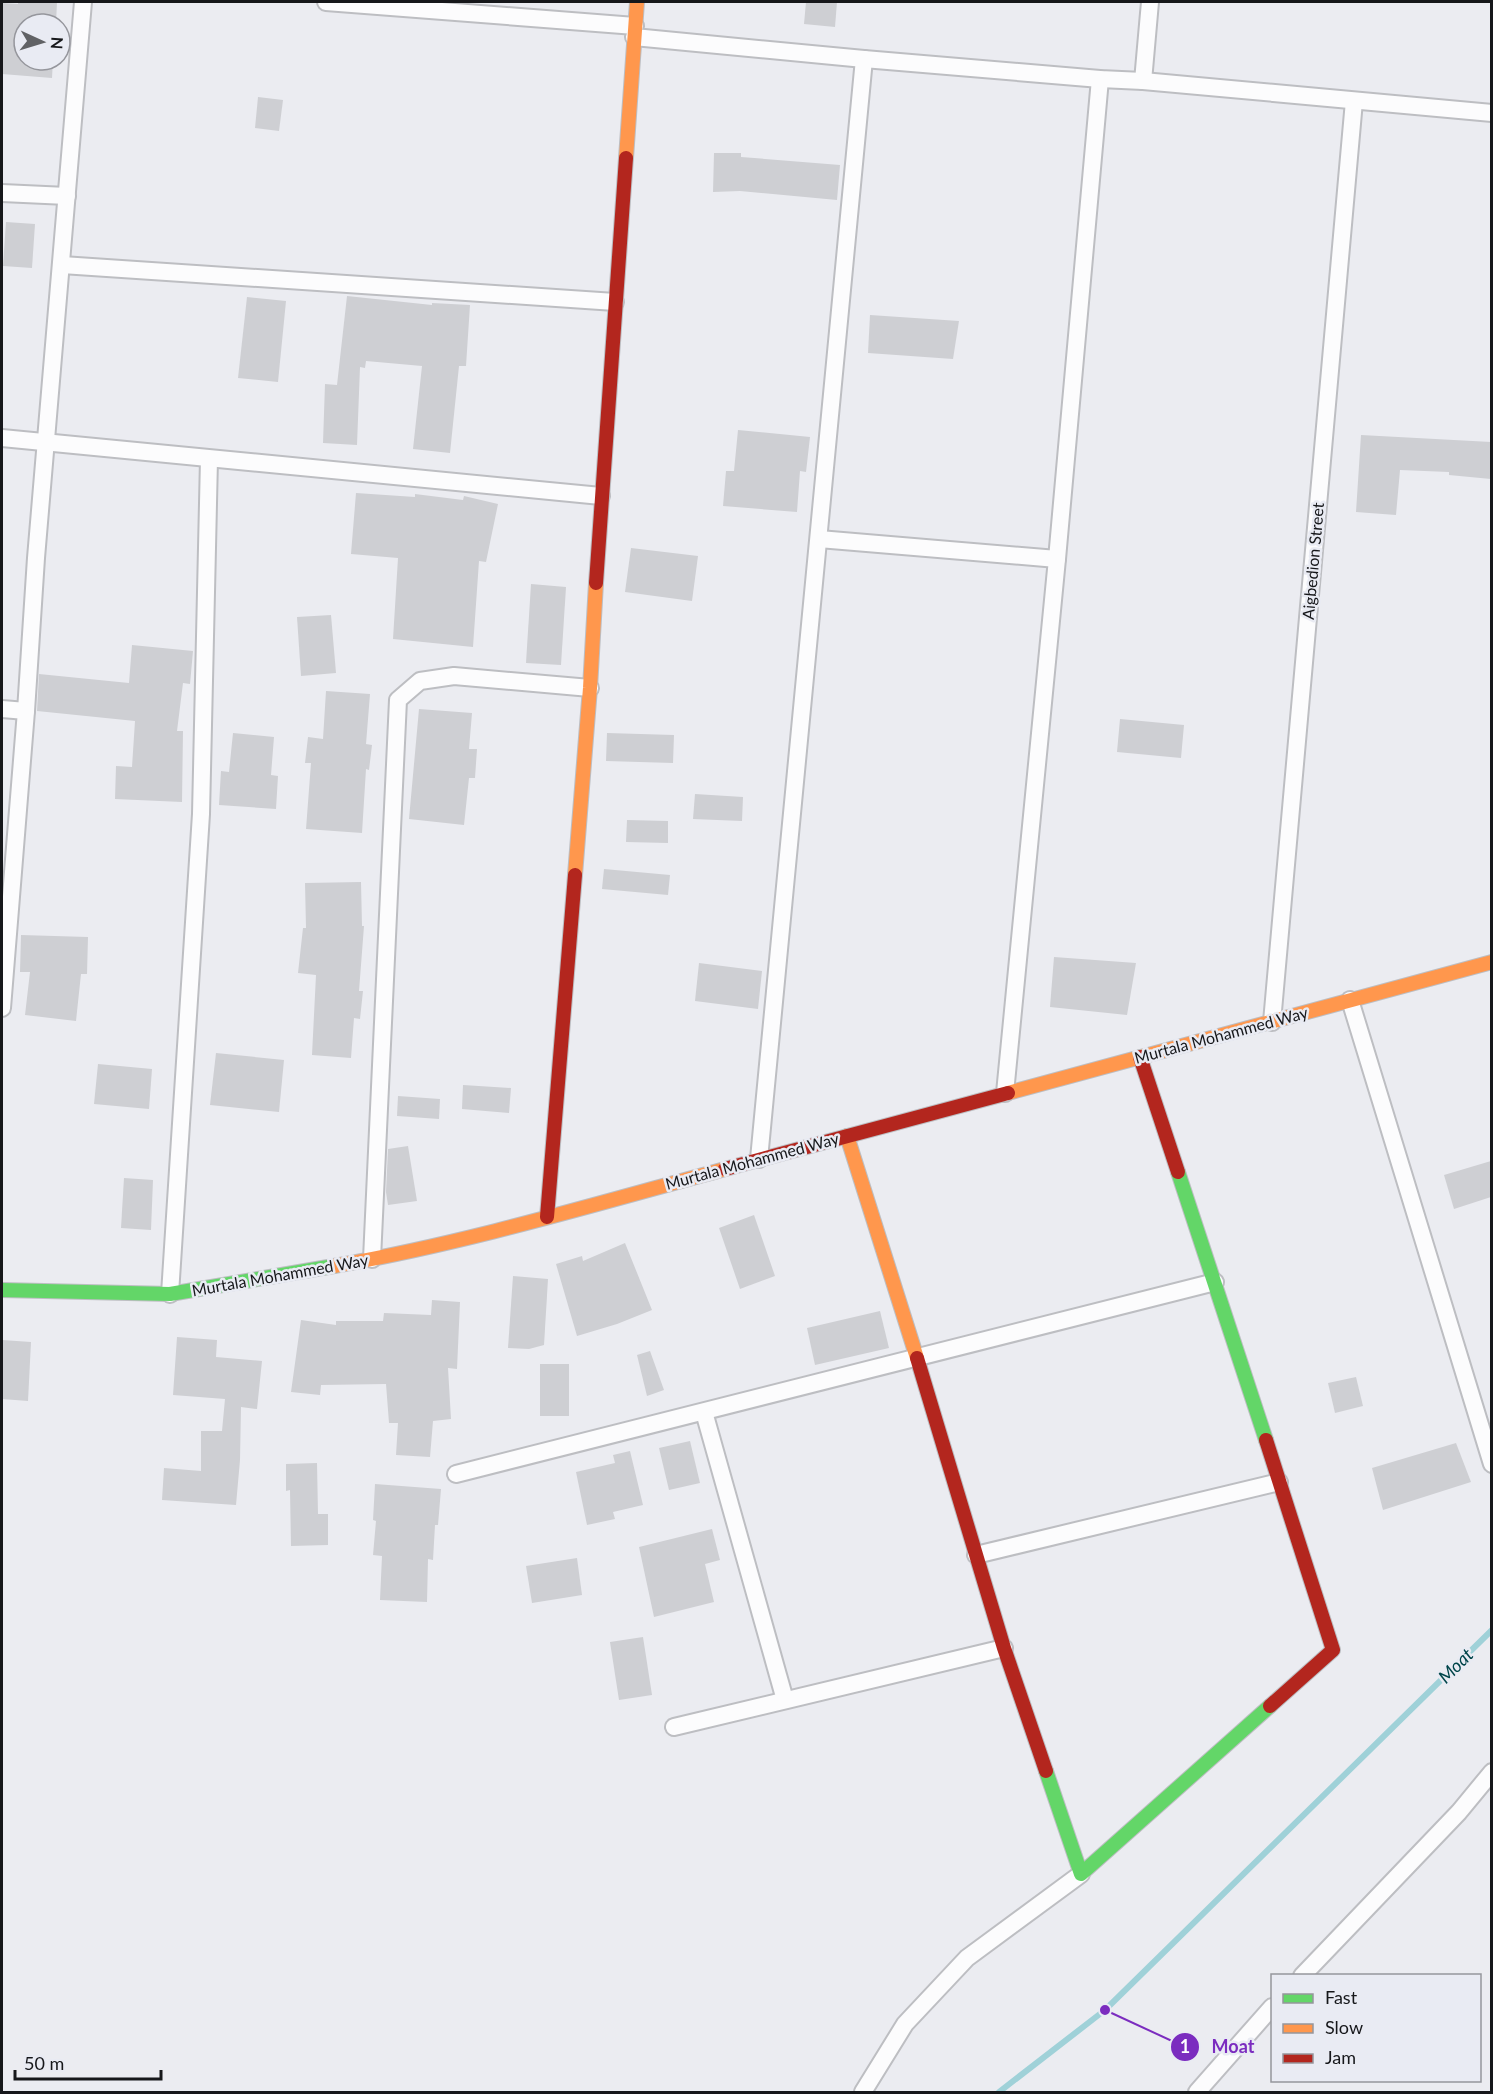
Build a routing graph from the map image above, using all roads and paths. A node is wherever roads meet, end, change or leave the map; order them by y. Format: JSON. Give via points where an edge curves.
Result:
{"nodes":[{"id":1,"x":83,"y":2,"type":"edge"},
{"id":2,"x":326,"y":2,"type":"edge"},
{"id":3,"x":637,"y":2,"type":"edge"},
{"id":4,"x":1150,"y":2,"type":"edge"},
{"id":5,"x":634,"y":31,"type":"junction"},
{"id":6,"x":864,"y":59,"type":"junction"},
{"id":7,"x":1100,"y":79,"type":"junction"},
{"id":8,"x":1143,"y":81,"type":"junction"},
{"id":9,"x":1354,"y":101,"type":"junction"},
{"id":10,"x":1491,"y":113,"type":"edge"},
{"id":11,"x":2,"y":193,"type":"edge"},
{"id":12,"x":67,"y":196,"type":"junction"},
{"id":13,"x":62,"y":265,"type":"junction"},
{"id":14,"x":615,"y":302,"type":"junction"},
{"id":15,"x":2,"y":438,"type":"edge"},
{"id":16,"x":46,"y":442,"type":"junction"},
{"id":17,"x":209,"y":459,"type":"junction"},
{"id":18,"x":601,"y":496,"type":"junction"},
{"id":19,"x":819,"y":539,"type":"junction"},
{"id":20,"x":1057,"y":559,"type":"junction"},
{"id":21,"x":590,"y":688,"type":"junction"},
{"id":22,"x":2,"y":709,"type":"edge"},
{"id":23,"x":26,"y":711,"type":"junction"},
{"id":24,"x":1491,"y":962,"type":"edge"},
{"id":25,"x":1350,"y":1000,"type":"junction"},
{"id":26,"x":2,"y":1008,"type":"edge"},
{"id":27,"x":1272,"y":1022,"type":"junction"},
{"id":28,"x":1140,"y":1057,"type":"junction"},
{"id":29,"x":1005,"y":1093,"type":"junction"},
{"id":30,"x":847,"y":1136,"type":"junction"},
{"id":31,"x":759,"y":1159,"type":"junction"},
{"id":32,"x":547,"y":1217,"type":"junction"},
{"id":33,"x":372,"y":1259,"type":"junction"},
{"id":34,"x":1215,"y":1282,"type":"junction"},
{"id":35,"x":2,"y":1290,"type":"edge"},
{"id":36,"x":170,"y":1294,"type":"junction"},
{"id":37,"x":917,"y":1359,"type":"junction"},
{"id":38,"x":704,"y":1412,"type":"junction"},
{"id":39,"x":1491,"y":1464,"type":"edge"},
{"id":40,"x":456,"y":1474,"type":"dead end"},
{"id":41,"x":1279,"y":1482,"type":"junction"},
{"id":42,"x":976,"y":1555,"type":"junction"},
{"id":43,"x":1004,"y":1648,"type":"junction"},
{"id":44,"x":785,"y":1700,"type":"junction"},
{"id":45,"x":674,"y":1727,"type":"dead end"},
{"id":46,"x":1491,"y":1772,"type":"edge"},
{"id":47,"x":1081,"y":1874,"type":"junction"},
{"id":48,"x":1304,"y":1974,"type":"edge"},
{"id":49,"x":1271,"y":2008,"type":"edge"},
{"id":50,"x":863,"y":2092,"type":"edge"},
{"id":51,"x":1197,"y":2092,"type":"edge"}],
"edges":[{"from":1,"to":12,"type":"street"},
{"from":2,"to":5,"type":"street"},
{"from":3,"to":5,"type":"street"},
{"from":4,"to":8,"type":"street"},
{"from":5,"to":6,"type":"street"},
{"from":5,"to":14,"type":"street"},
{"from":6,"to":7,"type":"street"},
{"from":6,"to":19,"type":"street"},
{"from":7,"to":8,"type":"street"},
{"from":7,"to":20,"type":"street"},
{"from":8,"to":9,"type":"street"},
{"from":9,"to":10,"type":"street"},
{"from":9,"to":27,"type":"street","name":"Aigbedion Street"},
{"from":11,"to":12,"type":"street"},
{"from":12,"to":13,"type":"street"},
{"from":13,"to":14,"type":"street"},
{"from":13,"to":16,"type":"street"},
{"from":14,"to":18,"type":"street"},
{"from":15,"to":16,"type":"street"},
{"from":16,"to":17,"type":"street"},
{"from":16,"to":23,"type":"street"},
{"from":17,"to":18,"type":"street"},
{"from":17,"to":36,"type":"street","via":[[201,813]]},
{"from":18,"to":21,"type":"street"},
{"from":19,"to":20,"type":"street"},
{"from":19,"to":31,"type":"street"},
{"from":20,"to":29,"type":"street"},
{"from":21,"to":32,"type":"street"},
{"from":21,"to":33,"type":"street","via":[[434,677],[420,681],[399,700]]},
{"from":22,"to":23,"type":"street"},
{"from":23,"to":26,"type":"street"},
{"from":24,"to":25,"type":"street","name":"Murtala Mohammed Way"},
{"from":25,"to":27,"type":"street","name":"Murtala Mohammed Way"},
{"from":25,"to":39,"type":"street"},
{"from":27,"to":28,"type":"street","name":"Murtala Mohammed Way"},
{"from":28,"to":29,"type":"street","name":"Murtala Mohammed Way"},
{"from":28,"to":34,"type":"street"},
{"from":29,"to":30,"type":"street","name":"Murtala Mohammed Way"},
{"from":30,"to":31,"type":"street","name":"Murtala Mohammed Way"},
{"from":30,"to":37,"type":"street"},
{"from":31,"to":32,"type":"street","name":"Murtala Mohammed Way"},
{"from":32,"to":33,"type":"street","name":"Murtala Mohammed Way"},
{"from":33,"to":36,"type":"street","name":"Murtala Mohammed Way"},
{"from":34,"to":37,"type":"street"},
{"from":34,"to":41,"type":"street"},
{"from":35,"to":36,"type":"street","name":"Murtala Mohammed Way"},
{"from":37,"to":38,"type":"street"},
{"from":37,"to":42,"type":"street"},
{"from":38,"to":40,"type":"street"},
{"from":38,"to":44,"type":"street"},
{"from":41,"to":42,"type":"street"},
{"from":41,"to":47,"type":"street","via":[[1333,1650]]},
{"from":42,"to":43,"type":"street"},
{"from":43,"to":44,"type":"street"},
{"from":43,"to":47,"type":"street"},
{"from":44,"to":45,"type":"street"},
{"from":46,"to":48,"type":"street","via":[[1459,1812]]},
{"from":47,"to":50,"type":"street","via":[[967,1958],[905,2024]]},
{"from":49,"to":51,"type":"street"}]}
